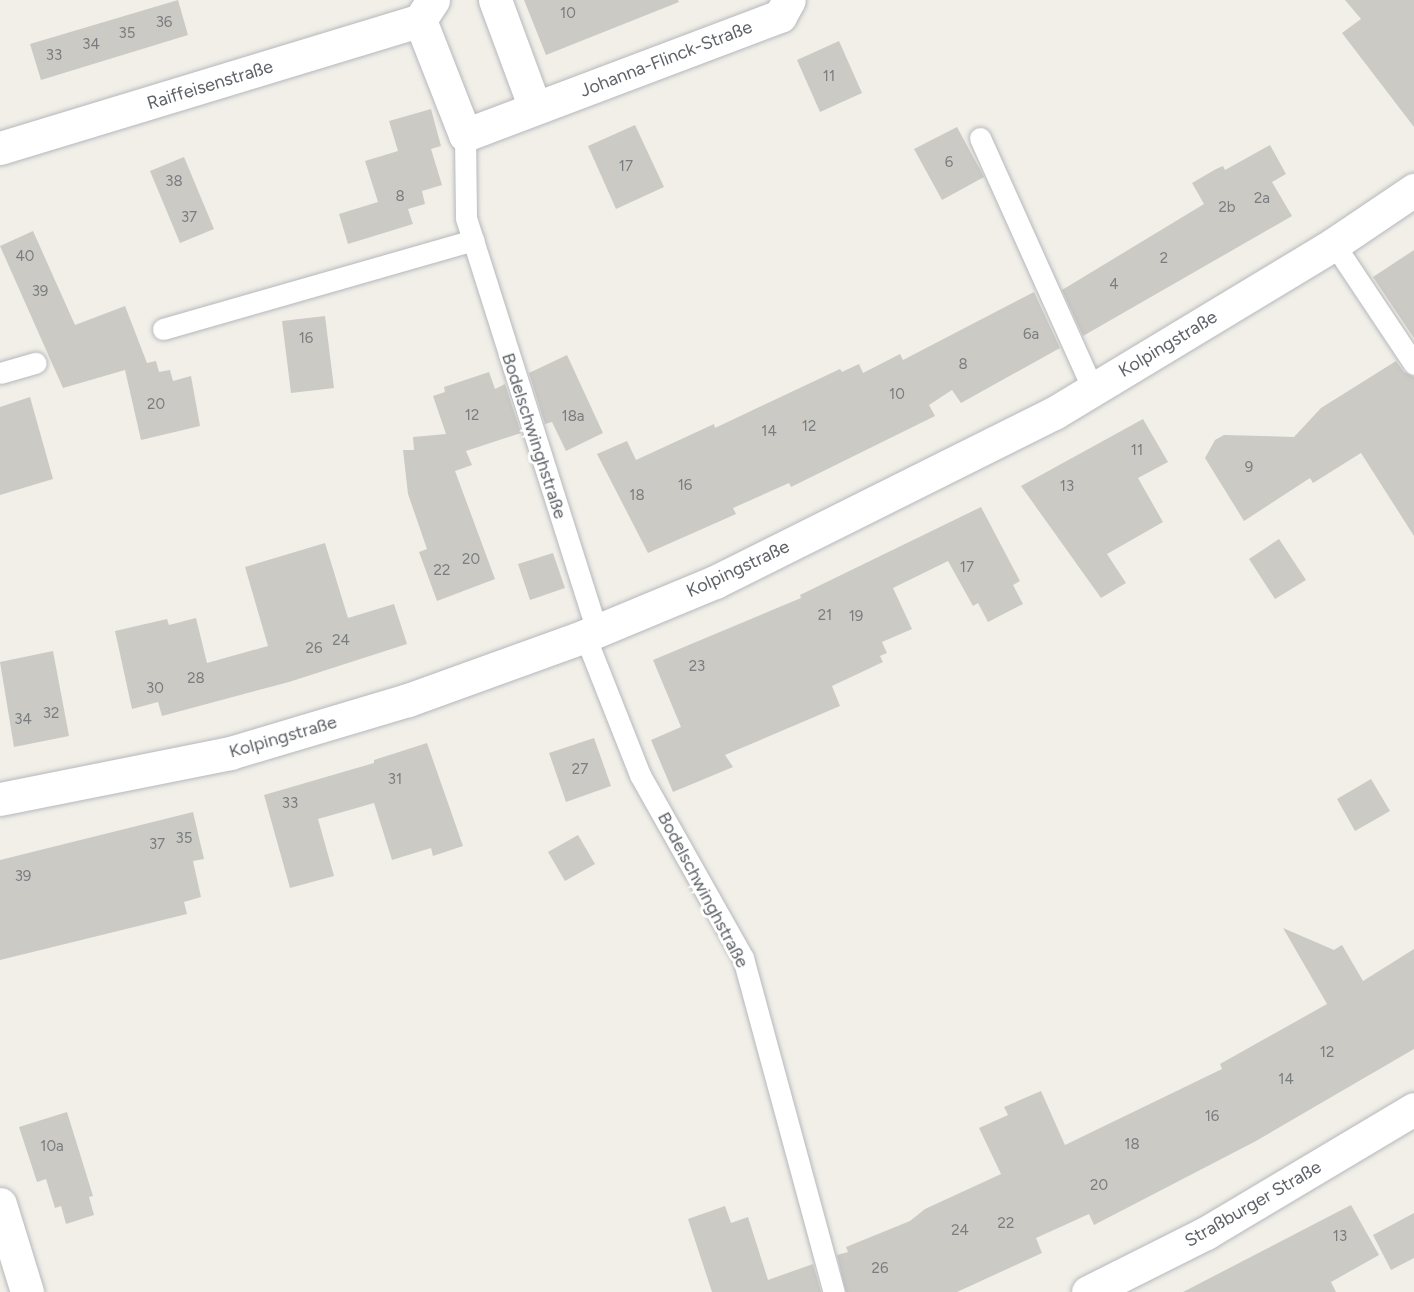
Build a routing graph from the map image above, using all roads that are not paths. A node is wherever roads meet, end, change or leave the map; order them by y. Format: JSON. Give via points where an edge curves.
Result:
{"nodes":[{"id":1,"x":495,"y":0,"type":"edge"},
{"id":2,"x":789,"y":0,"type":"edge"},
{"id":3,"x":427,"y":10,"type":"edge"},
{"id":4,"x":535,"y":108,"type":"junction"},
{"id":5,"x":465,"y":135,"type":"junction"},
{"id":6,"x":980,"y":138,"type":"dead end"},
{"id":7,"x":0,"y":148,"type":"edge"},
{"id":8,"x":1414,"y":190,"type":"edge"},
{"id":9,"x":473,"y":240,"type":"junction"},
{"id":10,"x":1334,"y":244,"type":"junction"},
{"id":11,"x":163,"y":329,"type":"dead end"},
{"id":12,"x":36,"y":363,"type":"dead end"},
{"id":13,"x":1414,"y":364,"type":"edge"},
{"id":14,"x":0,"y":373,"type":"edge"},
{"id":15,"x":1093,"y":390,"type":"junction"},
{"id":16,"x":591,"y":634,"type":"junction"},
{"id":17,"x":0,"y":799,"type":"edge"},
{"id":18,"x":1414,"y":1109,"type":"edge"},
{"id":19,"x":0,"y":1204,"type":"edge"},
{"id":20,"x":27,"y":1292,"type":"edge"},
{"id":21,"x":834,"y":1292,"type":"edge"},
{"id":22,"x":1088,"y":1292,"type":"edge"}],
"edges":[{"from":1,"to":4,"type":"street"},
{"from":2,"to":4,"type":"street","name":"Johanna-Flinck-Straße","via":[[780,16]]},
{"from":3,"to":5,"type":"street","name":"Bodelschwinghstraße"},
{"from":3,"to":7,"type":"street","name":"Raiffeisenstraße"},
{"from":4,"to":5,"type":"street","name":"Johanna-Flinck-Straße"},
{"from":5,"to":9,"type":"lane","name":"Bodelschwinghstraße","via":[[464,198]]},
{"from":6,"to":15,"type":"lane"},
{"from":8,"to":10,"type":"street","name":"Kolpingstraße"},
{"from":9,"to":11,"type":"lane"},
{"from":9,"to":16,"type":"lane","name":"Bodelschwinghstraße"},
{"from":10,"to":13,"type":"lane"},
{"from":10,"to":15,"type":"street","name":"Kolpingstraße"},
{"from":12,"to":14,"type":"lane"},
{"from":15,"to":16,"type":"street","name":"Kolpingstraße","via":[[725,577]]},
{"from":16,"to":17,"type":"street","name":"Kolpingstraße","via":[[408,700],[230,753]]},
{"from":16,"to":21,"type":"lane","name":"Bodelschwinghstraße","via":[[640,775],[743,958]]},
{"from":18,"to":22,"type":"street","name":"Straßburger Straße","via":[[1206,1233]]},
{"from":19,"to":20,"type":"street"}]}
